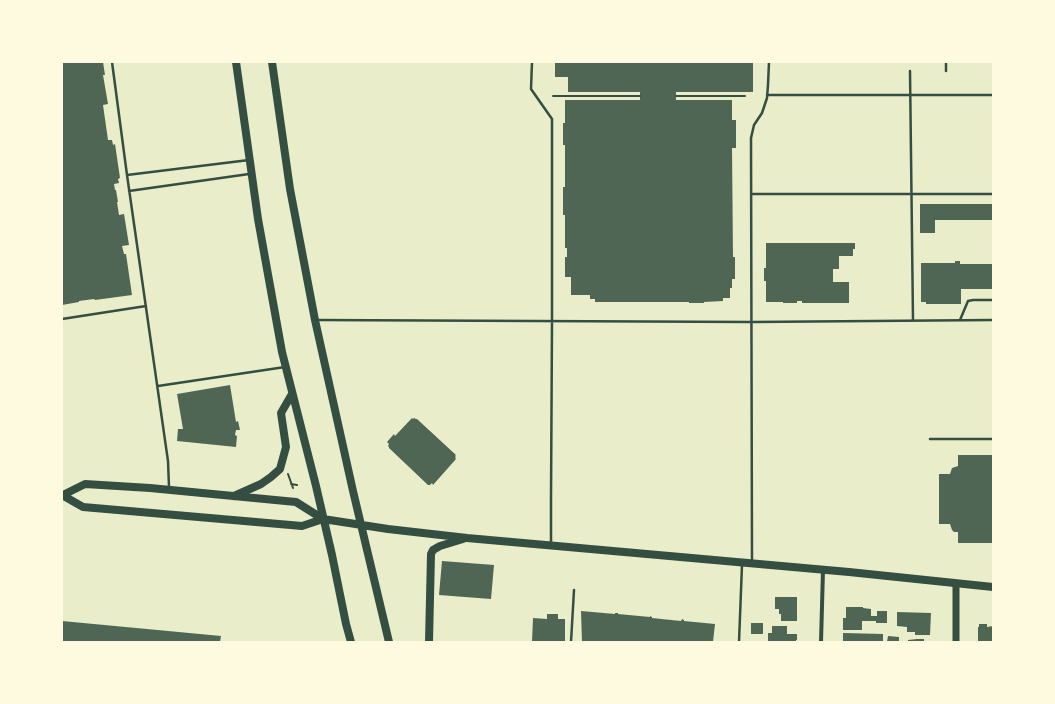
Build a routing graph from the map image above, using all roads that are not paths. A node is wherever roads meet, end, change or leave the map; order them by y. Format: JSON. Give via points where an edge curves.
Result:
{"nodes":[{"id":1,"x":112,"y":62,"type":"edge"},
{"id":2,"x":236,"y":62,"type":"edge"},
{"id":3,"x":272,"y":62,"type":"edge"},
{"id":4,"x":532,"y":62,"type":"edge"},
{"id":5,"x":769,"y":62,"type":"edge"},
{"id":6,"x":946,"y":62,"type":"edge"},
{"id":7,"x":910,"y":71,"type":"dead end"},
{"id":8,"x":946,"y":71,"type":"dead end"},
{"id":9,"x":767,"y":95,"type":"junction"},
{"id":10,"x":910,"y":95,"type":"junction"},
{"id":11,"x":993,"y":95,"type":"edge"},
{"id":12,"x":249,"y":160,"type":"junction"},
{"id":13,"x":251,"y":174,"type":"junction"},
{"id":14,"x":127,"y":175,"type":"junction"},
{"id":15,"x":129,"y":191,"type":"junction"},
{"id":16,"x":752,"y":194,"type":"junction"},
{"id":17,"x":911,"y":194,"type":"junction"},
{"id":18,"x":993,"y":194,"type":"edge"},
{"id":19,"x":993,"y":300,"type":"edge"},
{"id":20,"x":146,"y":306,"type":"junction"},
{"id":21,"x":62,"y":319,"type":"edge"},
{"id":22,"x":315,"y":320,"type":"junction"},
{"id":23,"x":913,"y":320,"type":"junction"},
{"id":24,"x":960,"y":320,"type":"junction"},
{"id":25,"x":993,"y":320,"type":"edge"},
{"id":26,"x":552,"y":321,"type":"junction"},
{"id":27,"x":752,"y":322,"type":"junction"},
{"id":28,"x":286,"y":367,"type":"junction"},
{"id":29,"x":158,"y":386,"type":"junction"},
{"id":30,"x":292,"y":394,"type":"junction"},
{"id":31,"x":930,"y":439,"type":"dead end"},
{"id":32,"x":993,"y":439,"type":"edge"},
{"id":33,"x":169,"y":490,"type":"junction"},
{"id":34,"x":62,"y":495,"type":"edge"},
{"id":35,"x":233,"y":497,"type":"junction"},
{"id":36,"x":323,"y":519,"type":"junction"},
{"id":37,"x":362,"y":524,"type":"junction"},
{"id":38,"x":467,"y":538,"type":"junction"},
{"id":39,"x":551,"y":545,"type":"junction"},
{"id":40,"x":743,"y":562,"type":"junction"},
{"id":41,"x":752,"y":563,"type":"junction"},
{"id":42,"x":823,"y":570,"type":"junction"},
{"id":43,"x":956,"y":584,"type":"junction"},
{"id":44,"x":993,"y":587,"type":"edge"},
{"id":45,"x":574,"y":590,"type":"dead end"},
{"id":46,"x":351,"y":642,"type":"edge"},
{"id":47,"x":388,"y":642,"type":"edge"},
{"id":48,"x":429,"y":642,"type":"edge"},
{"id":49,"x":571,"y":642,"type":"edge"},
{"id":50,"x":739,"y":642,"type":"edge"},
{"id":51,"x":821,"y":642,"type":"edge"},
{"id":52,"x":956,"y":642,"type":"edge"}],
"edges":[{"from":1,"to":14,"type":"lane"},
{"from":2,"to":12,"type":"main road"},
{"from":3,"to":22,"type":"main road","via":[[290,189]]},
{"from":4,"to":26,"type":"lane","via":[[531,89],[552,119]]},
{"from":5,"to":9,"type":"lane"},
{"from":6,"to":8,"type":"lane"},
{"from":7,"to":10,"type":"lane"},
{"from":9,"to":10,"type":"lane"},
{"from":9,"to":16,"type":"lane","via":[[751,138]]},
{"from":10,"to":11,"type":"lane"},
{"from":10,"to":17,"type":"lane"},
{"from":12,"to":13,"type":"main road"},
{"from":12,"to":14,"type":"lane"},
{"from":13,"to":15,"type":"lane"},
{"from":13,"to":28,"type":"main road"},
{"from":14,"to":15,"type":"lane"},
{"from":15,"to":20,"type":"lane"},
{"from":16,"to":17,"type":"lane"},
{"from":16,"to":27,"type":"lane"},
{"from":17,"to":18,"type":"lane"},
{"from":17,"to":23,"type":"lane"},
{"from":19,"to":24,"type":"lane","via":[[968,301]]},
{"from":20,"to":21,"type":"lane"},
{"from":20,"to":29,"type":"lane"},
{"from":22,"to":26,"type":"lane"},
{"from":22,"to":37,"type":"main road"},
{"from":23,"to":24,"type":"lane"},
{"from":23,"to":27,"type":"lane"},
{"from":24,"to":25,"type":"lane"},
{"from":26,"to":27,"type":"lane"},
{"from":26,"to":39,"type":"lane"},
{"from":27,"to":41,"type":"lane"},
{"from":28,"to":29,"type":"lane"},
{"from":28,"to":30,"type":"main road"},
{"from":29,"to":33,"type":"lane","via":[[168,461]]},
{"from":30,"to":35,"type":"main road","via":[[281,413],[286,447],[280,469],[261,484]]},
{"from":30,"to":36,"type":"main road"},
{"from":31,"to":32,"type":"lane"},
{"from":33,"to":34,"type":"main road","via":[[84,484]]},
{"from":33,"to":35,"type":"main road"},
{"from":34,"to":36,"type":"main road","via":[[83,506],[288,525],[302,526]]},
{"from":35,"to":36,"type":"main road","via":[[296,502]]},
{"from":36,"to":37,"type":"main road"},
{"from":36,"to":46,"type":"main road"},
{"from":37,"to":38,"type":"main road"},
{"from":37,"to":47,"type":"main road"},
{"from":38,"to":39,"type":"main road"},
{"from":38,"to":48,"type":"main road","via":[[440,546],[431,554]]},
{"from":39,"to":40,"type":"main road"},
{"from":40,"to":41,"type":"main road"},
{"from":40,"to":50,"type":"lane"},
{"from":41,"to":42,"type":"main road"},
{"from":42,"to":43,"type":"main road"},
{"from":42,"to":51,"type":"street"},
{"from":43,"to":44,"type":"main road"},
{"from":43,"to":52,"type":"street"},
{"from":45,"to":49,"type":"lane"}]}
